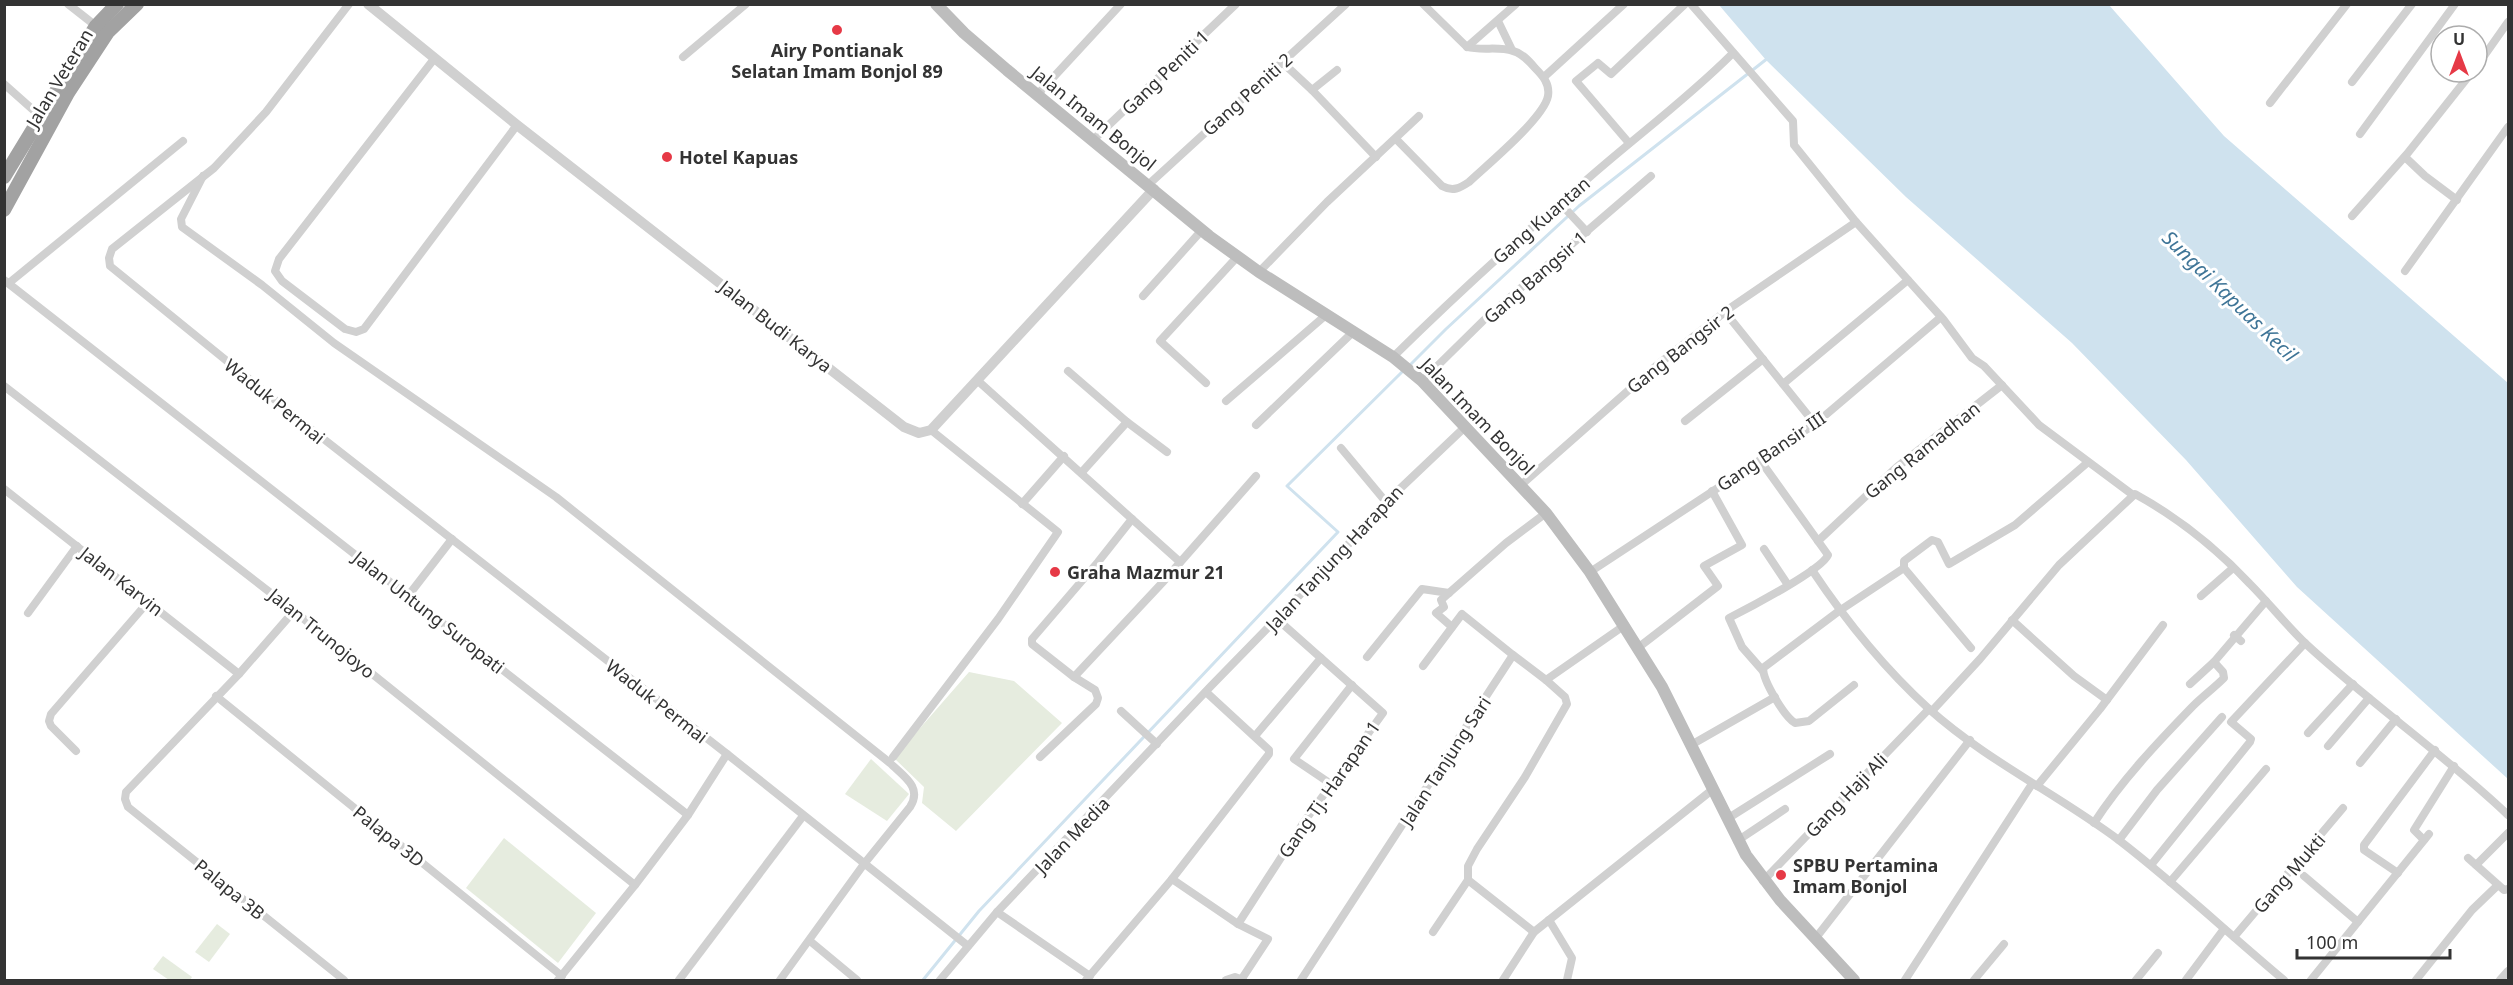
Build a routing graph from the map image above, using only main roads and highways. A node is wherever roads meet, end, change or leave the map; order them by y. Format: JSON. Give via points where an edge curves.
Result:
{"nodes":[{"id":1,"x":137,"y":4,"type":"edge"},
{"id":2,"x":936,"y":4,"type":"edge"},
{"id":3,"x":117,"y":5,"type":"edge"},
{"id":4,"x":4,"y":177,"type":"edge"},
{"id":5,"x":9,"y":188,"type":"edge"},
{"id":6,"x":4,"y":210,"type":"edge"},
{"id":7,"x":1854,"y":981,"type":"edge"}],
"edges":[{"from":1,"to":5,"type":"highway","name":"Jalan Veteran","via":[[108,32]]},
{"from":2,"to":7,"type":"main road","name":"Jalan Imam Bonjol","via":[[964,33],[1202,230],[1259,272],[1395,358],[1420,379],[1546,513],[1639,647],[1737,841],[1763,881]]},
{"from":3,"to":4,"type":"highway","name":"Jalan Veteran","via":[[96,27]]},
{"from":5,"to":6,"type":"highway","name":"Jalan Veteran"}]}
